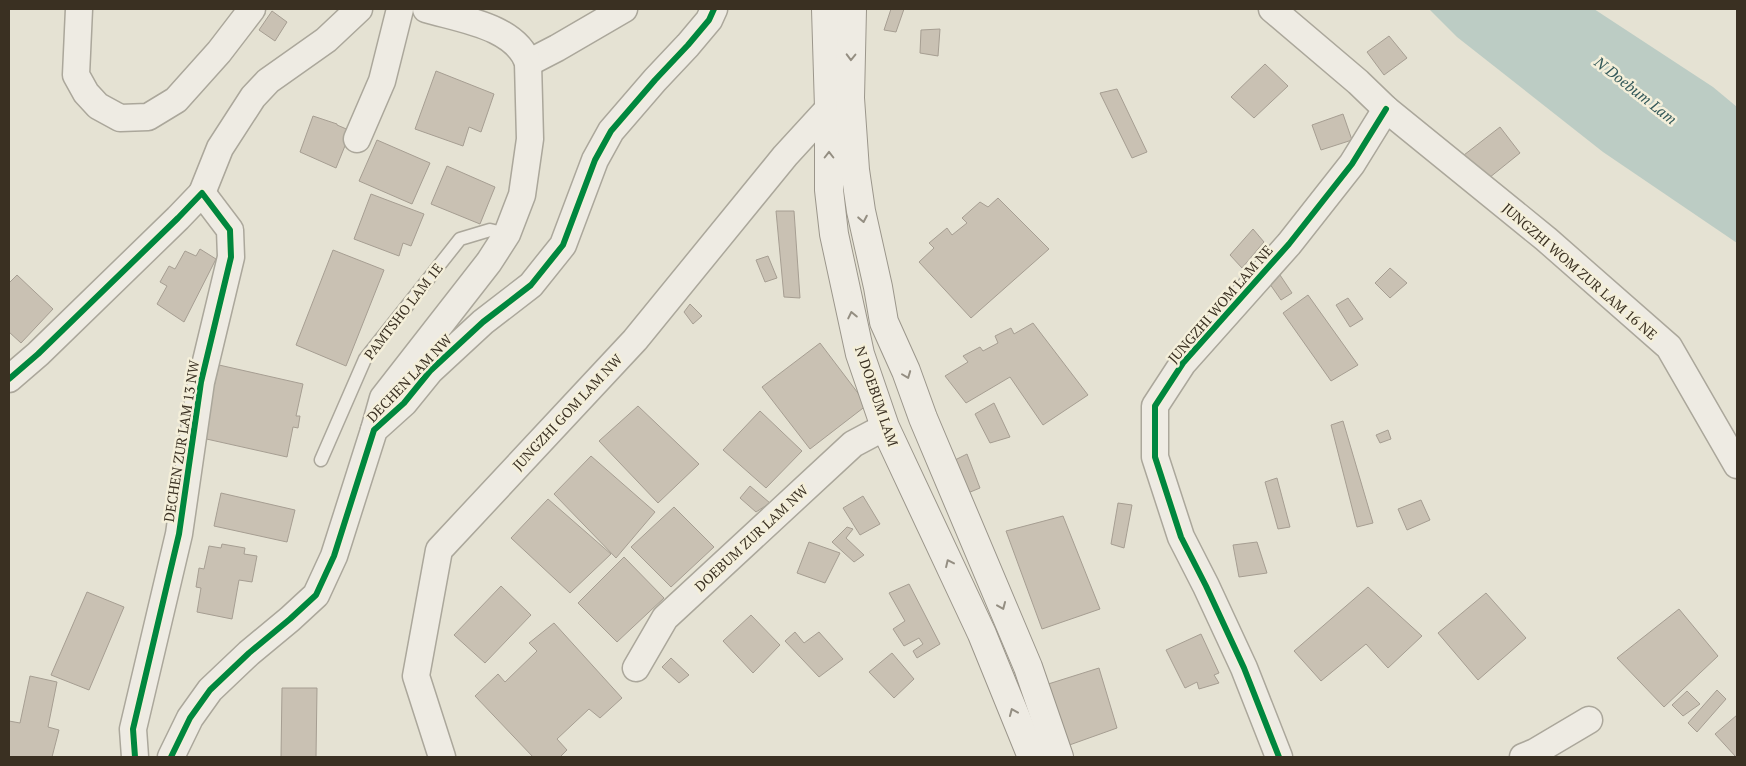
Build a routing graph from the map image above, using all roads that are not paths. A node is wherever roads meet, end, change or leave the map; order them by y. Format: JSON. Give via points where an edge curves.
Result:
{"nodes":[{"id":1,"x":80,"y":9,"type":"edge"},
{"id":2,"x":252,"y":9,"type":"edge"},
{"id":3,"x":359,"y":9,"type":"edge"},
{"id":4,"x":400,"y":9,"type":"edge"},
{"id":5,"x":426,"y":9,"type":"edge"},
{"id":6,"x":624,"y":9,"type":"edge"},
{"id":7,"x":714,"y":9,"type":"edge"},
{"id":8,"x":826,"y":9,"type":"edge"},
{"id":9,"x":852,"y":9,"type":"edge"},
{"id":10,"x":1272,"y":9,"type":"edge"},
{"id":11,"x":528,"y":63,"type":"junction"},
{"id":12,"x":829,"y":108,"type":"junction"},
{"id":13,"x":1386,"y":108,"type":"junction"},
{"id":14,"x":357,"y":138,"type":"dead end"},
{"id":15,"x":202,"y":193,"type":"junction"},
{"id":16,"x":507,"y":234,"type":"junction"},
{"id":17,"x":9,"y":379,"type":"edge"},
{"id":18,"x":885,"y":427,"type":"junction"},
{"id":19,"x":374,"y":430,"type":"junction"},
{"id":20,"x":321,"y":460,"type":"dead end"},
{"id":21,"x":1737,"y":465,"type":"edge"},
{"id":22,"x":636,"y":668,"type":"dead end"},
{"id":23,"x":1589,"y":720,"type":"dead end"},
{"id":24,"x":135,"y":757,"type":"edge"},
{"id":25,"x":171,"y":757,"type":"edge"},
{"id":26,"x":442,"y":757,"type":"edge"},
{"id":27,"x":1032,"y":757,"type":"edge"},
{"id":28,"x":1059,"y":757,"type":"edge"},
{"id":29,"x":1279,"y":757,"type":"edge"},
{"id":30,"x":1523,"y":757,"type":"edge"}],
"edges":[{"from":1,"to":2,"type":"street","via":[[76,75],[98,106],[120,118],[148,117],[176,100]]},
{"from":3,"to":15,"type":"street","via":[[326,40],[268,81],[253,97],[220,148]]},
{"from":4,"to":14,"type":"street","via":[[382,81]]},
{"from":5,"to":11,"type":"street","via":[[492,29],[513,40]]},
{"from":6,"to":11,"type":"street"},
{"from":7,"to":19,"type":"street","name":"DECHEN LAM NW","via":[[688,45],[611,131],[595,160],[563,245],[531,285],[483,322]]},
{"from":8,"to":12,"type":"main road","name":"N DOEBUM LAM"},
{"from":9,"to":28,"type":"main road","one_way":true,"via":[[850,98],[855,170],[884,322],[1028,667]]},
{"from":10,"to":13,"type":"street"},
{"from":11,"to":16,"type":"street","via":[[530,139],[522,195]]},
{"from":18,"to":12,"type":"main road","name":"N DOEBUM LAM","one_way":true,"via":[[860,354],[834,234],[829,190]]},
{"from":12,"to":26,"type":"street","name":"JUNGZHI GOM LAM NW","via":[[785,156],[635,340],[439,550],[416,676]]},
{"from":13,"to":21,"type":"street","name":"JUNGZHI WOM ZUR LAM 16 NE","via":[[1546,239],[1670,347]]},
{"from":13,"to":29,"type":"street","name":"JUNGZHI WOM LAM NE","via":[[1352,164],[1289,244],[1183,363],[1155,406],[1155,457],[1181,537],[1244,668]]},
{"from":15,"to":17,"type":"street"},
{"from":15,"to":24,"type":"street","name":"DECHEN ZUR LAM 13 NW","via":[[230,230],[231,257],[201,382],[179,534],[133,729]]},
{"from":16,"to":19,"type":"street","via":[[489,262],[383,398]]},
{"from":16,"to":20,"type":"lane","name":"PAMTSHO LAM 1E","via":[[490,230],[460,238],[365,358]]},
{"from":18,"to":22,"type":"street","name":"DOEBUM ZUR LAM NW","via":[[853,444],[664,618]]},
{"from":27,"to":18,"type":"main road","name":"N DOEBUM LAM","one_way":true,"via":[[982,634]]},
{"from":19,"to":25,"type":"street","name":"DECHEN LAM NW","via":[[334,556],[316,595],[210,690],[190,718]]},
{"from":23,"to":30,"type":"street"}]}
